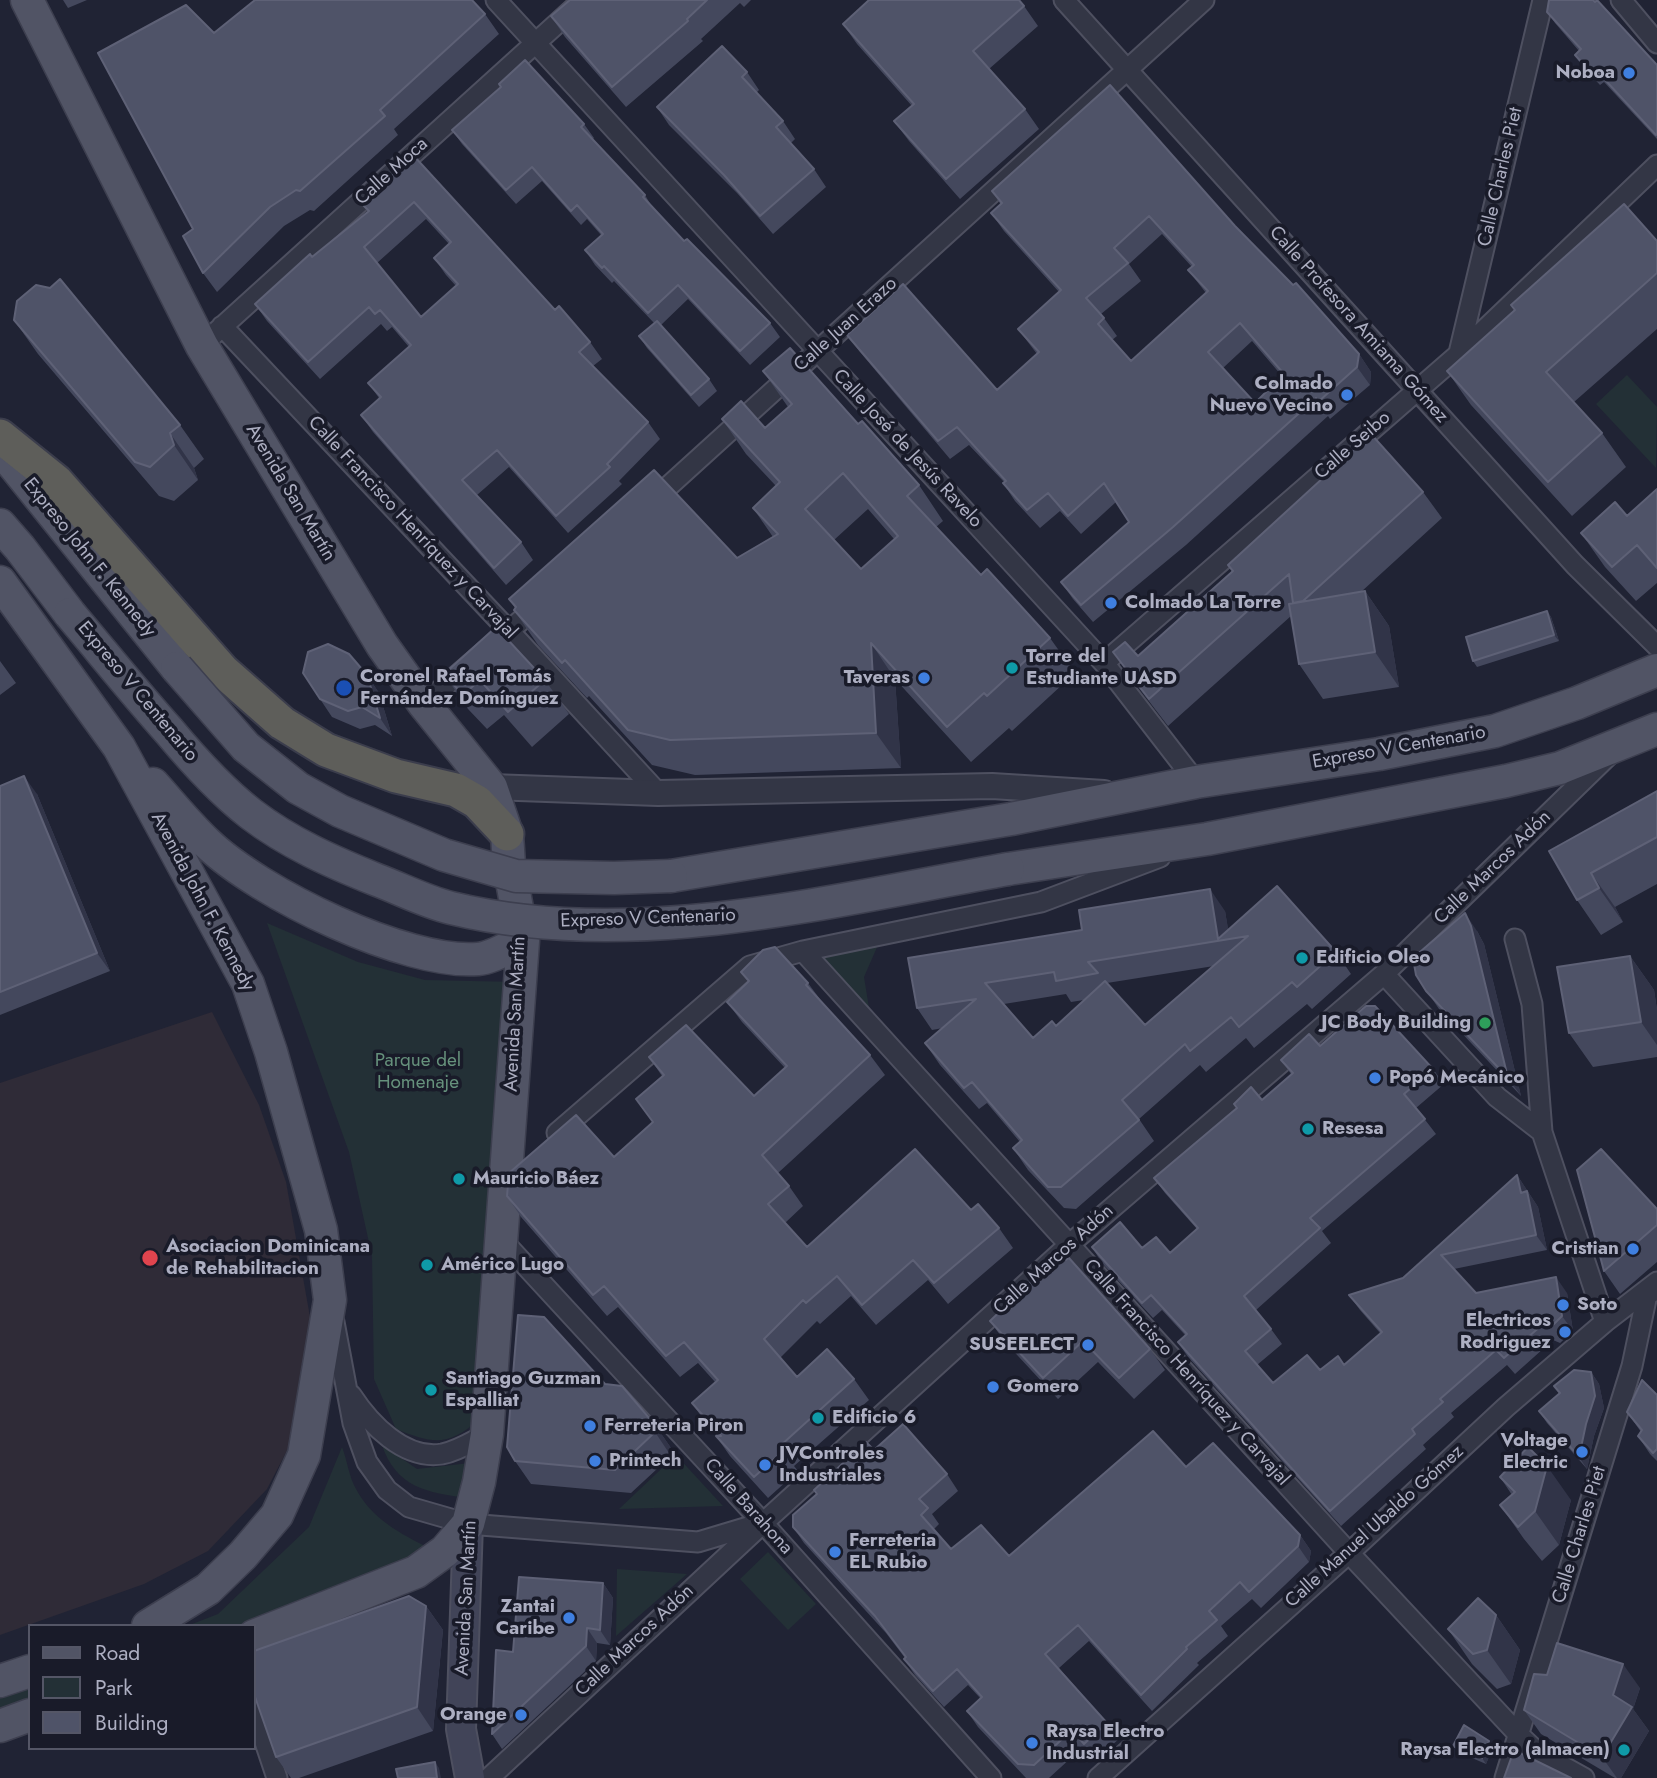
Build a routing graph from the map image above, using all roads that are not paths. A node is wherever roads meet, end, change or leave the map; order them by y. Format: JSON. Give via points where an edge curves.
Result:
{"nodes":[{"id":1,"x":27,"y":0,"type":"edge"},
{"id":2,"x":496,"y":0,"type":"edge"},
{"id":3,"x":583,"y":0,"type":"edge"},
{"id":4,"x":1064,"y":0,"type":"edge"},
{"id":5,"x":1204,"y":0,"type":"edge"},
{"id":6,"x":1543,"y":0,"type":"edge"},
{"id":7,"x":1620,"y":0,"type":"edge"},
{"id":8,"x":535,"y":43,"type":"junction"},
{"id":9,"x":1657,"y":43,"type":"edge"},
{"id":10,"x":1126,"y":69,"type":"junction"},
{"id":11,"x":1657,"y":165,"type":"edge"},
{"id":12,"x":212,"y":336,"type":"junction"},
{"id":13,"x":817,"y":351,"type":"junction"},
{"id":14,"x":1459,"y":354,"type":"junction"},
{"id":15,"x":1417,"y":390,"type":"junction"},
{"id":16,"x":0,"y":436,"type":"edge"},
{"id":17,"x":0,"y":448,"type":"edge"},
{"id":18,"x":632,"y":520,"type":"edge"},
{"id":19,"x":0,"y":525,"type":"edge"},
{"id":20,"x":0,"y":582,"type":"edge"},
{"id":21,"x":551,"y":595,"type":"edge"},
{"id":22,"x":510,"y":632,"type":"junction"},
{"id":23,"x":1657,"y":646,"type":"edge"},
{"id":24,"x":1104,"y":663,"type":"junction"},
{"id":25,"x":177,"y":668,"type":"joint"},
{"id":26,"x":1657,"y":670,"type":"edge"},
{"id":27,"x":425,"y":704,"type":"junction"},
{"id":28,"x":1657,"y":730,"type":"edge"},
{"id":29,"x":1620,"y":744,"type":"junction"},
{"id":30,"x":119,"y":747,"type":"junction"},
{"id":31,"x":1196,"y":782,"type":"junction"},
{"id":32,"x":491,"y":788,"type":"junction"},
{"id":33,"x":658,"y":793,"type":"junction"},
{"id":34,"x":1133,"y":794,"type":"junction"},
{"id":35,"x":507,"y":834,"type":"junction"},
{"id":36,"x":1207,"y":839,"type":"junction"},
{"id":37,"x":1515,"y":939,"type":"dead end"},
{"id":38,"x":523,"y":942,"type":"junction"},
{"id":39,"x":803,"y":951,"type":"junction"},
{"id":40,"x":1384,"y":974,"type":"junction"},
{"id":41,"x":1542,"y":1132,"type":"junction"},
{"id":42,"x":547,"y":1142,"type":"edge"},
{"id":43,"x":501,"y":1239,"type":"junction"},
{"id":44,"x":1070,"y":1244,"type":"junction"},
{"id":45,"x":1654,"y":1290,"type":"edge"},
{"id":46,"x":330,"y":1300,"type":"junction"},
{"id":47,"x":1605,"y":1322,"type":"junction"},
{"id":48,"x":344,"y":1386,"type":"junction"},
{"id":49,"x":487,"y":1434,"type":"junction"},
{"id":50,"x":763,"y":1523,"type":"junction"},
{"id":51,"x":468,"y":1524,"type":"junction"},
{"id":52,"x":1349,"y":1553,"type":"junction"},
{"id":53,"x":151,"y":1624,"type":"edge"},
{"id":54,"x":256,"y":1635,"type":"edge"},
{"id":55,"x":28,"y":1672,"type":"edge"},
{"id":56,"x":0,"y":1681,"type":"edge"},
{"id":57,"x":256,"y":1715,"type":"edge"},
{"id":58,"x":28,"y":1716,"type":"edge"},
{"id":59,"x":0,"y":1726,"type":"edge"},
{"id":60,"x":1519,"y":1735,"type":"junction"},
{"id":61,"x":277,"y":1778,"type":"edge"},
{"id":62,"x":470,"y":1778,"type":"edge"},
{"id":63,"x":489,"y":1778,"type":"edge"},
{"id":64,"x":991,"y":1778,"type":"edge"},
{"id":65,"x":1098,"y":1778,"type":"edge"},
{"id":66,"x":1505,"y":1778,"type":"edge"},
{"id":67,"x":1584,"y":1778,"type":"edge"}],
"edges":[{"from":1,"to":12,"type":"main road","name":"Avenida San Martín"},
{"from":2,"to":8,"type":"street","name":"Calle José de Jesús Ravelo"},
{"from":3,"to":8,"type":"street","name":"Calle Moca"},
{"from":4,"to":10,"type":"street","name":"Calle Profesora Amiama Gómez"},
{"from":5,"to":10,"type":"street","name":"Calle Juan Erazo"},
{"from":6,"to":14,"type":"street","name":"Calle Charles Piet"},
{"from":7,"to":9,"type":"street"},
{"from":8,"to":12,"type":"street","name":"Calle Moca"},
{"from":8,"to":13,"type":"street","name":"Calle José de Jesús Ravelo"},
{"from":10,"to":13,"type":"street","name":"Calle Juan Erazo"},
{"from":10,"to":15,"type":"street","name":"Calle Profesora Amiama Gómez"},
{"from":11,"to":14,"type":"street","name":"Calle Seibo"},
{"from":12,"to":22,"type":"street","name":"Calle Francisco Henríquez y Carvajal"},
{"from":12,"to":27,"type":"main road","name":"Avenida San Martín","via":[[382,645]]},
{"from":13,"to":18,"type":"street","name":"Calle Juan Erazo"},
{"from":13,"to":24,"type":"street","name":"Calle José de Jesús Ravelo"},
{"from":14,"to":15,"type":"street","name":"Calle Seibo"},
{"from":15,"to":23,"type":"street","name":"Calle Profesora Amiama Gómez","via":[[1575,565]]},
{"from":15,"to":24,"type":"street","name":"Calle Seibo"},
{"from":16,"to":35,"type":"highway","via":[[56,481],[223,671],[282,723],[326,750],[396,776],[456,790],[477,802]]},
{"from":17,"to":25,"type":"main road","name":"Expreso John F. Kennedy"},
{"from":19,"to":36,"type":"main road","name":"Expreso V Centenario","bridge":true,"via":[[209,778],[250,813],[298,846],[449,908],[576,925],[743,916]]},
{"from":20,"to":30,"type":"main road","name":"Avenida John F. Kennedy"},
{"from":21,"to":22,"type":"street"},
{"from":22,"to":27,"type":"street"},
{"from":22,"to":33,"type":"street","name":"Calle Francisco Henríquez y Carvajal"},
{"from":24,"to":31,"type":"street","name":"Calle José de Jesús Ravelo"},
{"from":25,"to":34,"type":"main road","name":"Expreso V Centenario","bridge":true,"via":[[246,747],[299,788],[340,811],[444,855],[516,876],[671,876]]},
{"from":26,"to":31,"type":"main road","name":"Expreso V Centenario","via":[[1495,731]]},
{"from":27,"to":32,"type":"main road","name":"Avenida San Martín"},
{"from":28,"to":29,"type":"main road","name":"Expreso V Centenario"},
{"from":29,"to":36,"type":"main road","name":"Expreso V Centenario","via":[[1560,768],[1506,781]]},
{"from":29,"to":40,"type":"street","name":"Calle Marcos Adón"},
{"from":30,"to":38,"type":"main road","via":[[208,844],[288,901],[404,948],[447,957],[480,959]]},
{"from":30,"to":46,"type":"main road","name":"Avenida John F. Kennedy","via":[[247,984],[321,1230]]},
{"from":31,"to":34,"type":"main road","name":"Expreso V Centenario"},
{"from":32,"to":33,"type":"street","name":"Expreso V Centenario"},
{"from":32,"to":35,"type":"main road","name":"Avenida San Martín"},
{"from":33,"to":34,"type":"street","name":"Expreso V Centenario","via":[[992,786]]},
{"from":35,"to":38,"type":"main road","name":"Avenida San Martín"},
{"from":36,"to":39,"type":"street","name":"Expreso V Centenario","via":[[1041,902]]},
{"from":37,"to":41,"type":"street","via":[[1532,1004]]},
{"from":38,"to":43,"type":"main road","name":"Avenida San Martín","via":[[517,1169]]},
{"from":39,"to":42,"type":"street","name":"Expreso V Centenario","via":[[750,966]]},
{"from":39,"to":44,"type":"street","name":"Calle Francisco Henríquez y Carvajal"},
{"from":40,"to":41,"type":"street","via":[[1497,1097]]},
{"from":40,"to":44,"type":"street","name":"Calle Marcos Adón"},
{"from":41,"to":47,"type":"street"},
{"from":43,"to":49,"type":"main road","name":"Avenida San Martín"},
{"from":43,"to":50,"type":"street","name":"Calle Barahona"},
{"from":44,"to":50,"type":"street","name":"Calle Marcos Adón"},
{"from":44,"to":52,"type":"street","name":"Calle Francisco Henríquez y Carvajal"},
{"from":45,"to":47,"type":"street","name":"Calle Manuel Ubaldo Gómez"},
{"from":45,"to":60,"type":"street","name":"Calle Charles Piet"},
{"from":46,"to":48,"type":"street"},
{"from":46,"to":53,"type":"main road","name":"Avenida John F. Kennedy","via":[[304,1455],[277,1515],[208,1589]]},
{"from":47,"to":52,"type":"street","name":"Calle Manuel Ubaldo Gómez"},
{"from":48,"to":49,"type":"street","via":[[366,1418],[418,1453],[442,1454]]},
{"from":48,"to":51,"type":"street","via":[[367,1462],[387,1490],[409,1507]]},
{"from":49,"to":51,"type":"main road","name":"Avenida San Martín"},
{"from":50,"to":51,"type":"street","via":[[698,1542]]},
{"from":50,"to":63,"type":"street","name":"Calle Marcos Adón"},
{"from":50,"to":64,"type":"street","name":"Calle Barahona"},
{"from":51,"to":54,"type":"main road","via":[[445,1552],[416,1572]]},
{"from":51,"to":62,"type":"main road","name":"Avenida San Martín","via":[[461,1729]]},
{"from":52,"to":60,"type":"street","name":"Calle Francisco Henríquez y Carvajal"},
{"from":52,"to":65,"type":"street","name":"Calle Manuel Ubaldo Gómez"},
{"from":55,"to":56,"type":"main road"},
{"from":57,"to":61,"type":"street"},
{"from":58,"to":59,"type":"main road"},
{"from":60,"to":66,"type":"street","name":"Calle Charles Piet"},
{"from":60,"to":67,"type":"street","name":"Calle Francisco Henríquez y Carvajal","via":[[1537,1752]]}]}
